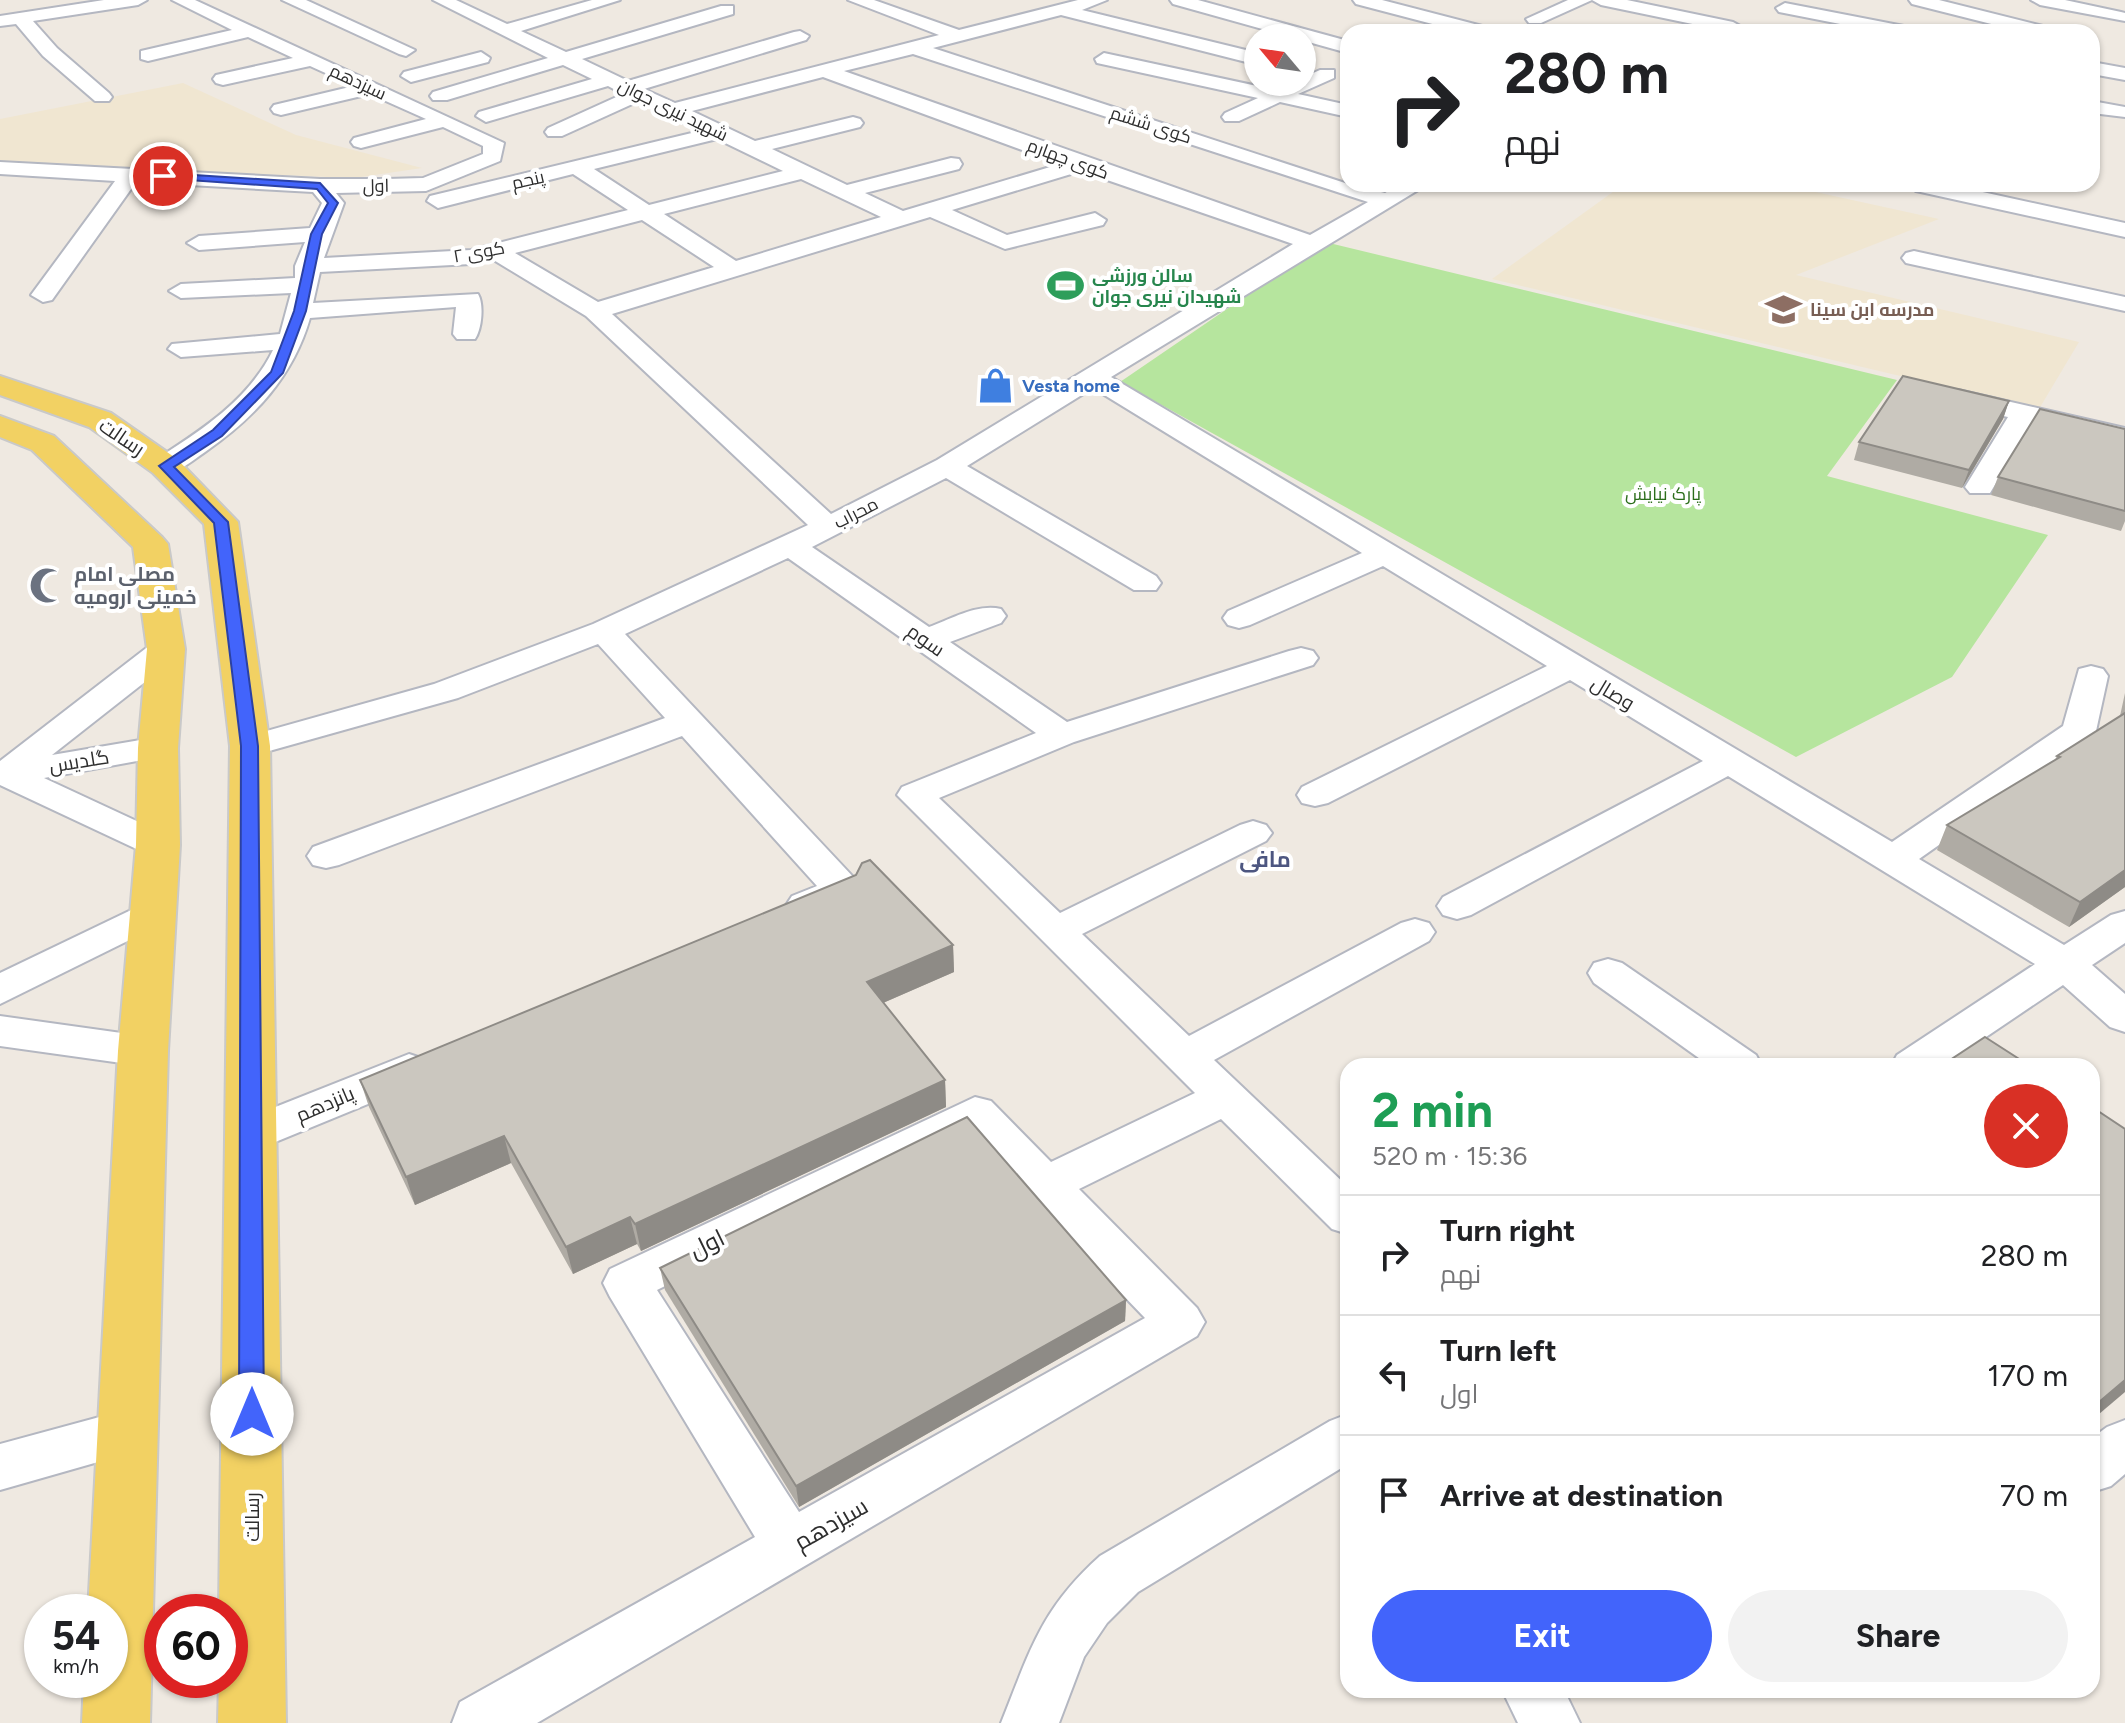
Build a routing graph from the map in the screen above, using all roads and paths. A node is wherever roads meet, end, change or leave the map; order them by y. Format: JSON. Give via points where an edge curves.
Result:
{"nodes":[{"id":1,"x":136,"y":0,"type":"edge"},
{"id":2,"x":181,"y":0,"type":"edge"},
{"id":3,"x":291,"y":0,"type":"edge"},
{"id":4,"x":442,"y":0,"type":"edge"},
{"id":5,"x":611,"y":0,"type":"edge"},
{"id":6,"x":699,"y":0,"type":"edge"},
{"id":7,"x":857,"y":0,"type":"edge"},
{"id":8,"x":1028,"y":0,"type":"edge"},
{"id":9,"x":1179,"y":0,"type":"edge"},
{"id":10,"x":1362,"y":0,"type":"edge"},
{"id":11,"x":1552,"y":0,"type":"edge"},
{"id":12,"x":1601,"y":0,"type":"edge"},
{"id":13,"x":1805,"y":0,"type":"edge"},
{"id":14,"x":1918,"y":0,"type":"edge"},
{"id":15,"x":2040,"y":0,"type":"edge"},
{"id":16,"x":1577,"y":2,"type":"edge"},
{"id":17,"x":1090,"y":3,"type":"edge"},
{"id":18,"x":1062,"y":5,"type":"edge"},
{"id":19,"x":1781,"y":7,"type":"edge"},
{"id":20,"x":2121,"y":17,"type":"dead end"},
{"id":21,"x":20,"y":18,"type":"junction"},
{"id":22,"x":1535,"y":19,"type":"dead end"},
{"id":23,"x":0,"y":21,"type":"edge"},
{"id":24,"x":1454,"y":24,"type":"edge"},
{"id":25,"x":1718,"y":24,"type":"edge"},
{"id":26,"x":1842,"y":24,"type":"edge"},
{"id":27,"x":2013,"y":24,"type":"edge"},
{"id":28,"x":770,"y":25,"type":"dead end"},
{"id":29,"x":505,"y":30,"type":"junction"},
{"id":30,"x":981,"y":30,"type":"junction"},
{"id":31,"x":247,"y":32,"type":"junction"},
{"id":32,"x":958,"y":36,"type":"junction"},
{"id":33,"x":1014,"y":41,"type":"dead end"},
{"id":34,"x":534,"y":44,"type":"junction"},
{"id":35,"x":1244,"y":44,"type":"edge"},
{"id":36,"x":1340,"y":45,"type":"edge"},
{"id":37,"x":914,"y":48,"type":"junction"},
{"id":38,"x":406,"y":50,"type":"dead end"},
{"id":39,"x":840,"y":50,"type":"dead end"},
{"id":40,"x":148,"y":55,"type":"dead end"},
{"id":41,"x":1244,"y":55,"type":"edge"},
{"id":42,"x":1104,"y":59,"type":"dead end"},
{"id":43,"x":310,"y":60,"type":"junction"},
{"id":44,"x":567,"y":60,"type":"junction"},
{"id":45,"x":728,"y":60,"type":"junction"},
{"id":46,"x":868,"y":60,"type":"junction"},
{"id":47,"x":1340,"y":67,"type":"edge"},
{"id":48,"x":1316,"y":68,"type":"edge"},
{"id":49,"x":1316,"y":68,"type":"edge"},
{"id":50,"x":2100,"y":69,"type":"edge"},
{"id":51,"x":825,"y":71,"type":"junction"},
{"id":52,"x":2125,"y":74,"type":"edge"},
{"id":53,"x":411,"y":76,"type":"dead end"},
{"id":54,"x":1340,"y":76,"type":"edge"},
{"id":55,"x":223,"y":79,"type":"dead end"},
{"id":56,"x":787,"y":81,"type":"junction"},
{"id":57,"x":625,"y":87,"type":"junction"},
{"id":58,"x":370,"y":88,"type":"junction"},
{"id":59,"x":1244,"y":88,"type":"edge"},
{"id":60,"x":440,"y":96,"type":"dead end"},
{"id":61,"x":1280,"y":96,"type":"joint"},
{"id":62,"x":102,"y":97,"type":"dead end"},
{"id":63,"x":2100,"y":108,"type":"edge"},
{"id":64,"x":281,"y":109,"type":"dead end"},
{"id":65,"x":1340,"y":109,"type":"edge"},
{"id":66,"x":673,"y":110,"type":"junction"},
{"id":67,"x":2119,"y":112,"type":"dead end"},
{"id":68,"x":486,"y":116,"type":"dead end"},
{"id":69,"x":1232,"y":117,"type":"dead end"},
{"id":70,"x":443,"y":121,"type":"junction"},
{"id":71,"x":853,"y":123,"type":"dead end"},
{"id":72,"x":555,"y":132,"type":"dead end"},
{"id":73,"x":719,"y":132,"type":"junction"},
{"id":74,"x":361,"y":142,"type":"dead end"},
{"id":75,"x":752,"y":148,"type":"junction"},
{"id":76,"x":951,"y":164,"type":"dead end"},
{"id":77,"x":1081,"y":164,"type":"junction"},
{"id":78,"x":0,"y":168,"type":"edge"},
{"id":79,"x":578,"y":168,"type":"junction"},
{"id":80,"x":463,"y":172,"type":"junction"},
{"id":81,"x":803,"y":172,"type":"junction"},
{"id":82,"x":131,"y":174,"type":"junction"},
{"id":83,"x":1340,"y":186,"type":"edge"},
{"id":84,"x":494,"y":188,"type":"junction"},
{"id":85,"x":845,"y":192,"type":"junction"},
{"id":86,"x":1359,"y":192,"type":"edge"},
{"id":87,"x":1403,"y":192,"type":"edge"},
{"id":88,"x":1952,"y":192,"type":"edge"},
{"id":89,"x":2034,"y":192,"type":"edge"},
{"id":90,"x":326,"y":195,"type":"junction"},
{"id":91,"x":1387,"y":201,"type":"junction"},
{"id":92,"x":2020,"y":207,"type":"junction"},
{"id":93,"x":933,"y":210,"type":"junction"},
{"id":94,"x":647,"y":213,"type":"junction"},
{"id":95,"x":904,"y":220,"type":"junction"},
{"id":96,"x":1095,"y":220,"type":"dead end"},
{"id":97,"x":2118,"y":221,"type":"edge"},
{"id":98,"x":317,"y":234,"type":"junction"},
{"id":99,"x":199,"y":243,"type":"dead end"},
{"id":100,"x":1312,"y":243,"type":"junction"},
{"id":101,"x":495,"y":251,"type":"junction"},
{"id":102,"x":1914,"y":258,"type":"dead end"},
{"id":103,"x":733,"y":269,"type":"junction"},
{"id":104,"x":305,"y":275,"type":"junction"},
{"id":105,"x":181,"y":291,"type":"dead end"},
{"id":106,"x":43,"y":295,"type":"dead end"},
{"id":107,"x":2125,"y":304,"type":"edge"},
{"id":108,"x":300,"y":311,"type":"junction"},
{"id":109,"x":595,"y":311,"type":"junction"},
{"id":110,"x":466,"y":334,"type":"dead end"},
{"id":111,"x":287,"y":341,"type":"junction"},
{"id":112,"x":181,"y":349,"type":"dead end"},
{"id":113,"x":1094,"y":378,"type":"junction"},
{"id":114,"x":0,"y":385,"type":"edge"},
{"id":115,"x":1938,"y":393,"type":"edge"},
{"id":116,"x":2023,"y":415,"type":"junction"},
{"id":117,"x":0,"y":426,"type":"edge"},
{"id":118,"x":2125,"y":436,"type":"edge"},
{"id":119,"x":165,"y":466,"type":"junction"},
{"id":120,"x":947,"y":466,"type":"junction"},
{"id":121,"x":1980,"y":487,"type":"dead end"},
{"id":122,"x":828,"y":527,"type":"junction"},
{"id":123,"x":186,"y":533,"type":"junction"},
{"id":124,"x":790,"y":546,"type":"junction"},
{"id":125,"x":1382,"y":555,"type":"junction"},
{"id":126,"x":1145,"y":583,"type":"dead end"},
{"id":127,"x":990,"y":616,"type":"dead end"},
{"id":128,"x":1239,"y":618,"type":"dead end"},
{"id":129,"x":604,"y":631,"type":"junction"},
{"id":130,"x":925,"y":640,"type":"junction"},
{"id":131,"x":166,"y":649,"type":"junction"},
{"id":132,"x":1301,"y":658,"type":"dead end"},
{"id":133,"x":1570,"y":667,"type":"junction"},
{"id":134,"x":2091,"y":676,"type":"dead end"},
{"id":135,"x":687,"y":722,"type":"junction"},
{"id":136,"x":1062,"y":735,"type":"junction"},
{"id":137,"x":250,"y":746,"type":"junction"},
{"id":138,"x":158,"y":748,"type":"junction"},
{"id":139,"x":1728,"y":762,"type":"junction"},
{"id":140,"x":3,"y":774,"type":"edge"},
{"id":141,"x":1315,"y":795,"type":"dead end"},
{"id":142,"x":1253,"y":833,"type":"dead end"},
{"id":143,"x":158,"y":845,"type":"junction"},
{"id":144,"x":326,"y":856,"type":"dead end"},
{"id":145,"x":1892,"y":860,"type":"junction"},
{"id":146,"x":1457,"y":906,"type":"dead end"},
{"id":147,"x":152,"y":913,"type":"junction"},
{"id":148,"x":771,"y":920,"type":"edge"},
{"id":149,"x":2125,"y":924,"type":"edge"},
{"id":150,"x":1055,"y":931,"type":"junction"},
{"id":151,"x":1415,"y":932,"type":"dead end"},
{"id":152,"x":2067,"y":965,"type":"junction"},
{"id":153,"x":1608,"y":973,"type":"dead end"},
{"id":154,"x":0,"y":990,"type":"edge"},
{"id":155,"x":2125,"y":1017,"type":"edge"},
{"id":156,"x":0,"y":1031,"type":"edge"},
{"id":157,"x":143,"y":1051,"type":"junction"},
{"id":158,"x":439,"y":1057,"type":"edge"},
{"id":159,"x":1185,"y":1057,"type":"junction"},
{"id":160,"x":1730,"y":1058,"type":"edge"},
{"id":161,"x":1924,"y":1058,"type":"edge"},
{"id":162,"x":1226,"y":1097,"type":"junction"},
{"id":163,"x":251,"y":1135,"type":"junction"},
{"id":164,"x":1046,"y":1185,"type":"junction"},
{"id":165,"x":1340,"y":1208,"type":"edge"},
{"id":166,"x":129,"y":1432,"type":"junction"},
{"id":167,"x":1340,"y":1442,"type":"edge"},
{"id":168,"x":2125,"y":1443,"type":"edge"},
{"id":169,"x":2100,"y":1463,"type":"edge"},
{"id":170,"x":0,"y":1467,"type":"edge"},
{"id":171,"x":791,"y":1547,"type":"junction"},
{"id":172,"x":1536,"y":1698,"type":"edge"},
{"id":173,"x":116,"y":1723,"type":"edge"},
{"id":174,"x":252,"y":1723,"type":"edge"},
{"id":175,"x":481,"y":1723,"type":"edge"},
{"id":176,"x":1030,"y":1723,"type":"edge"},
{"id":177,"x":1551,"y":1723,"type":"edge"}],
"edges":[{"from":1,"to":21,"type":"street","via":[[77,16]]},
{"from":2,"to":31,"type":"street","name":"سیزدهم"},
{"from":3,"to":38,"type":"street"},
{"from":4,"to":29,"type":"street","name":"شهید نیری جوان"},
{"from":5,"to":29,"type":"street"},
{"from":6,"to":44,"type":"street","via":[[734,12]]},
{"from":7,"to":32,"type":"street"},
{"from":8,"to":18,"type":"street"},
{"from":9,"to":36,"type":"street"},
{"from":10,"to":24,"type":"street"},
{"from":11,"to":16,"type":"street"},
{"from":12,"to":25,"type":"street"},
{"from":13,"to":19,"type":"street"},
{"from":14,"to":27,"type":"street"},
{"from":15,"to":20,"type":"street"},
{"from":16,"to":22,"type":"street"},
{"from":17,"to":18,"type":"street"},
{"from":17,"to":35,"type":"street"},
{"from":18,"to":30,"type":"street"},
{"from":18,"to":41,"type":"street"},
{"from":19,"to":26,"type":"street"},
{"from":21,"to":23,"type":"street"},
{"from":21,"to":62,"type":"street"},
{"from":28,"to":45,"type":"street","via":[[806,38]]},
{"from":29,"to":34,"type":"street","name":"شهید نیری جوان"},
{"from":30,"to":32,"type":"street"},
{"from":30,"to":33,"type":"street"},
{"from":31,"to":40,"type":"street"},
{"from":31,"to":43,"type":"street","name":"سیزدهم"},
{"from":32,"to":37,"type":"street"},
{"from":34,"to":44,"type":"street","name":"شهید نیری جوان"},
{"from":34,"to":53,"type":"street"},
{"from":37,"to":46,"type":"street"},
{"from":37,"to":83,"type":"street","name":"کوی ششم"},
{"from":39,"to":46,"type":"street"},
{"from":42,"to":59,"type":"street"},
{"from":43,"to":55,"type":"street"},
{"from":43,"to":58,"type":"street","name":"سیزدهم"},
{"from":44,"to":57,"type":"street","name":"شهید نیری جوان"},
{"from":44,"to":60,"type":"street"},
{"from":45,"to":56,"type":"street"},
{"from":45,"to":57,"type":"street"},
{"from":46,"to":51,"type":"street"},
{"from":47,"to":48,"type":"street"},
{"from":49,"to":54,"type":"street"},
{"from":50,"to":52,"type":"street"},
{"from":51,"to":56,"type":"street"},
{"from":51,"to":77,"type":"street","name":"کوی چهارم"},
{"from":56,"to":66,"type":"street"},
{"from":57,"to":66,"type":"street","name":"شهید نیری جوان"},
{"from":57,"to":68,"type":"street"},
{"from":57,"to":72,"type":"street"},
{"from":58,"to":64,"type":"street"},
{"from":58,"to":70,"type":"street","name":"سیزدهم"},
{"from":61,"to":65,"type":"street"},
{"from":61,"to":69,"type":"street"},
{"from":63,"to":67,"type":"street"},
{"from":66,"to":73,"type":"street","name":"شهید نیری جوان"},
{"from":70,"to":74,"type":"street"},
{"from":70,"to":80,"type":"street","name":"سیزدهم","via":[[494,143],[493,157]]},
{"from":71,"to":75,"type":"street"},
{"from":73,"to":75,"type":"street","name":"شهید نیری جوان"},
{"from":73,"to":79,"type":"street","name":"پنجم"},
{"from":75,"to":81,"type":"street","name":"شهید نیری جوان"},
{"from":76,"to":85,"type":"street"},
{"from":77,"to":93,"type":"street"},
{"from":77,"to":100,"type":"street","name":"کوی چهارم"},
{"from":78,"to":82,"type":"street","name":"اول"},
{"from":79,"to":84,"type":"street","name":"پنجم"},
{"from":79,"to":94,"type":"street"},
{"from":80,"to":84,"type":"street"},
{"from":80,"to":90,"type":"street","name":"اول","via":[[426,184]]},
{"from":81,"to":85,"type":"street","name":"شهید نیری جوان"},
{"from":81,"to":94,"type":"street","name":"کوی ۲"},
{"from":82,"to":90,"type":"street","name":"اول"},
{"from":82,"to":106,"type":"street"},
{"from":84,"to":90,"type":"street","name":"پنجم","via":[[438,201]]},
{"from":85,"to":95,"type":"street","name":"شهید نیری جوان"},
{"from":86,"to":91,"type":"street","name":"کوی ششم"},
{"from":87,"to":91,"type":"street","name":"محراب"},
{"from":88,"to":92,"type":"street"},
{"from":89,"to":92,"type":"street"},
{"from":90,"to":98,"type":"street"},
{"from":91,"to":100,"type":"street","name":"محراب"},
{"from":92,"to":97,"type":"street"},
{"from":93,"to":95,"type":"street"},
{"from":93,"to":96,"type":"street","via":[[1005,242]]},
{"from":94,"to":101,"type":"street","name":"کوی ۲"},
{"from":94,"to":103,"type":"street"},
{"from":95,"to":103,"type":"street"},
{"from":98,"to":99,"type":"street"},
{"from":98,"to":104,"type":"street"},
{"from":100,"to":113,"type":"street","name":"محراب"},
{"from":101,"to":104,"type":"street","name":"کوی ۲"},
{"from":101,"to":109,"type":"street"},
{"from":102,"to":107,"type":"street"},
{"from":103,"to":109,"type":"street"},
{"from":104,"to":105,"type":"street","name":"کوی ۲"},
{"from":104,"to":108,"type":"street"},
{"from":108,"to":110,"type":"street","via":[[469,299]]},
{"from":108,"to":111,"type":"street"},
{"from":109,"to":122,"type":"street"},
{"from":111,"to":112,"type":"street"},
{"from":111,"to":119,"type":"street","via":[[277,373],[250,404]]},
{"from":113,"to":120,"type":"street","name":"محراب"},
{"from":113,"to":125,"type":"street","name":"وصال"},
{"from":114,"to":119,"type":"main road","name":"رسالت","via":[[100,420]]},
{"from":115,"to":116,"type":"street"},
{"from":116,"to":118,"type":"street"},
{"from":116,"to":121,"type":"street"},
{"from":117,"to":123,"type":"main road","via":[[43,443]]},
{"from":119,"to":123,"type":"main road","name":"رسالت"},
{"from":120,"to":122,"type":"street","name":"محراب"},
{"from":120,"to":126,"type":"street"},
{"from":122,"to":124,"type":"street","name":"محراب"},
{"from":123,"to":131,"type":"main road"},
{"from":123,"to":137,"type":"main road","name":"رسالت"},
{"from":124,"to":129,"type":"street","name":"محراب"},
{"from":124,"to":130,"type":"street","name":"سوم"},
{"from":125,"to":128,"type":"street"},
{"from":125,"to":133,"type":"street","name":"وصال"},
{"from":127,"to":130,"type":"street"},
{"from":129,"to":135,"type":"street"},
{"from":129,"to":137,"type":"street","name":"محراب","via":[[446,691]]},
{"from":130,"to":136,"type":"street","name":"سوم"},
{"from":131,"to":138,"type":"main road"},
{"from":131,"to":140,"type":"street"},
{"from":132,"to":136,"type":"street"},
{"from":133,"to":139,"type":"street","name":"وصال"},
{"from":133,"to":141,"type":"street"},
{"from":134,"to":145,"type":"street","via":[[2079,731]]},
{"from":135,"to":144,"type":"street"},
{"from":135,"to":148,"type":"street","via":[[843,890]]},
{"from":136,"to":150,"type":"street","via":[[915,795]]},
{"from":137,"to":163,"type":"main road","name":"رسالت"},
{"from":138,"to":140,"type":"street","name":"گلدیس"},
{"from":138,"to":143,"type":"main road"},
{"from":139,"to":145,"type":"street","name":"وصال"},
{"from":139,"to":146,"type":"street"},
{"from":140,"to":143,"type":"street"},
{"from":142,"to":150,"type":"street"},
{"from":143,"to":147,"type":"main road"},
{"from":145,"to":152,"type":"street","name":"وصال"},
{"from":147,"to":154,"type":"street"},
{"from":147,"to":157,"type":"main road"},
{"from":149,"to":152,"type":"street"},
{"from":150,"to":159,"type":"street"},
{"from":151,"to":159,"type":"street"},
{"from":152,"to":155,"type":"street","name":"وصال"},
{"from":152,"to":161,"type":"street"},
{"from":153,"to":160,"type":"street"},
{"from":156,"to":157,"type":"street"},
{"from":157,"to":166,"type":"main road"},
{"from":158,"to":163,"type":"street","name":"پانزدهم"},
{"from":159,"to":162,"type":"street"},
{"from":162,"to":164,"type":"street"},
{"from":162,"to":165,"type":"street"},
{"from":163,"to":174,"type":"main road","name":"رسالت"},
{"from":164,"to":171,"type":"street","name":"سیزدهم","via":[[1180,1322]]},
{"from":164,"to":171,"type":"street","name":"اول","via":[[975,1113],[627,1283]]},
{"from":166,"to":170,"type":"street"},
{"from":166,"to":173,"type":"main road"},
{"from":167,"to":176,"type":"street","via":[[1119,1574],[1087,1604],[1062,1641]]},
{"from":168,"to":169,"type":"street"},
{"from":171,"to":175,"type":"street","name":"سیزدهم"},
{"from":172,"to":177,"type":"street"}]}
